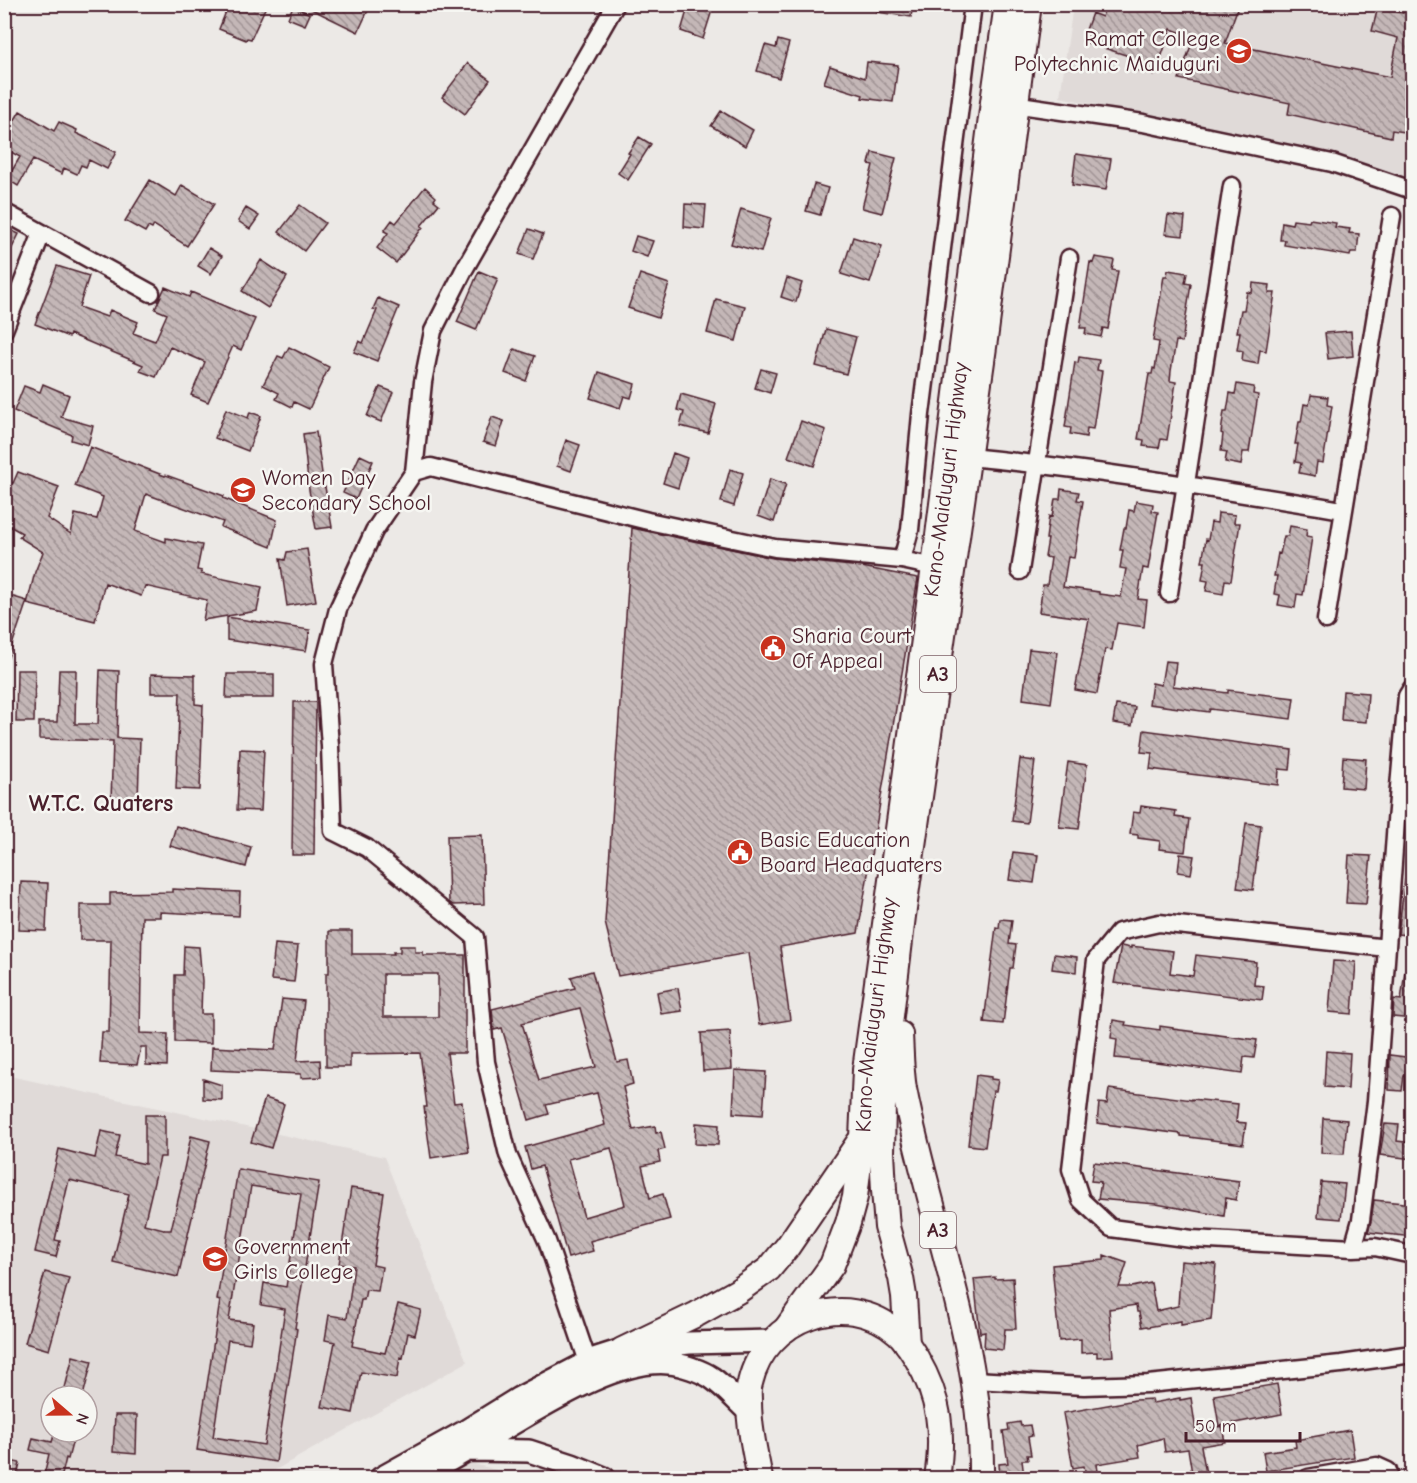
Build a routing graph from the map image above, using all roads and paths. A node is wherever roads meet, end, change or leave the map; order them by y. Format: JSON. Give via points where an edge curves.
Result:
{"nodes":[{"id":1,"x":616,"y":4,"type":"edge"},
{"id":2,"x":973,"y":4,"type":"edge"},
{"id":3,"x":1007,"y":4,"type":"edge"},
{"id":4,"x":1029,"y":4,"type":"edge"},
{"id":5,"x":993,"y":102,"type":"junction"},
{"id":6,"x":1017,"y":105,"type":"junction"},
{"id":7,"x":1232,"y":186,"type":"dead end"},
{"id":8,"x":1413,"y":190,"type":"edge"},
{"id":9,"x":4,"y":212,"type":"edge"},
{"id":10,"x":1392,"y":216,"type":"dead end"},
{"id":11,"x":42,"y":233,"type":"junction"},
{"id":12,"x":1069,"y":258,"type":"dead end"},
{"id":13,"x":151,"y":293,"type":"dead end"},
{"id":14,"x":4,"y":330,"type":"edge"},
{"id":15,"x":969,"y":457,"type":"junction"},
{"id":16,"x":1037,"y":464,"type":"junction"},
{"id":17,"x":414,"y":472,"type":"junction"},
{"id":18,"x":1186,"y":485,"type":"junction"},
{"id":19,"x":1343,"y":510,"type":"junction"},
{"id":20,"x":902,"y":560,"type":"junction"},
{"id":21,"x":934,"y":567,"type":"junction"},
{"id":22,"x":1020,"y":571,"type":"dead end"},
{"id":23,"x":1169,"y":593,"type":"dead end"},
{"id":24,"x":1326,"y":620,"type":"dead end"},
{"id":25,"x":1413,"y":688,"type":"edge"},
{"id":26,"x":1387,"y":948,"type":"junction"},
{"id":27,"x":895,"y":981,"type":"junction"},
{"id":28,"x":862,"y":1138,"type":"junction"},
{"id":29,"x":1353,"y":1248,"type":"junction"},
{"id":30,"x":1413,"y":1255,"type":"edge"},
{"id":31,"x":779,"y":1335,"type":"junction"},
{"id":32,"x":907,"y":1344,"type":"junction"},
{"id":33,"x":622,"y":1350,"type":"junction"},
{"id":34,"x":1413,"y":1354,"type":"edge"},
{"id":35,"x":588,"y":1362,"type":"junction"},
{"id":36,"x":974,"y":1380,"type":"junction"},
{"id":37,"x":749,"y":1412,"type":"junction"},
{"id":38,"x":468,"y":1450,"type":"junction"},
{"id":39,"x":381,"y":1479,"type":"edge"},
{"id":40,"x":418,"y":1479,"type":"edge"},
{"id":41,"x":604,"y":1479,"type":"edge"},
{"id":42,"x":760,"y":1479,"type":"edge"},
{"id":43,"x":937,"y":1479,"type":"edge"},
{"id":44,"x":981,"y":1479,"type":"edge"},
{"id":45,"x":1308,"y":1479,"type":"edge"},
{"id":46,"x":1389,"y":1479,"type":"edge"}],
"edges":[{"from":1,"to":17,"type":"street","via":[[465,268],[434,331],[423,382]]},
{"from":2,"to":20,"type":"street","via":[[910,530]]},
{"from":3,"to":5,"type":"highway","name":"Kano-Maiduguri Highway","number":"A3"},
{"from":4,"to":6,"type":"highway","name":"Kano-Maiduguri Highway","number":"A3"},
{"from":5,"to":6,"type":"street"},
{"from":5,"to":21,"type":"highway","name":"Kano-Maiduguri Highway","number":"A3"},
{"from":6,"to":8,"type":"street","via":[[1143,123],[1332,163]]},
{"from":6,"to":15,"type":"highway","name":"Kano-Maiduguri Highway","number":"A3"},
{"from":7,"to":18,"type":"street"},
{"from":9,"to":11,"type":"street"},
{"from":10,"to":19,"type":"street"},
{"from":11,"to":13,"type":"street"},
{"from":11,"to":14,"type":"street"},
{"from":12,"to":16,"type":"street"},
{"from":15,"to":16,"type":"street"},
{"from":15,"to":27,"type":"highway","name":"Kano-Maiduguri Highway","number":"A3"},
{"from":16,"to":18,"type":"street"},
{"from":16,"to":22,"type":"street"},
{"from":17,"to":20,"type":"street","via":[[431,467],[775,548]]},
{"from":17,"to":35,"type":"street","via":[[374,531],[338,609],[324,664],[333,831],[367,848],[475,937],[486,1062],[508,1155],[547,1241]]},
{"from":18,"to":19,"type":"street"},
{"from":18,"to":23,"type":"street"},
{"from":19,"to":24,"type":"street"},
{"from":20,"to":21,"type":"street"},
{"from":21,"to":28,"type":"highway","name":"Kano-Maiduguri Highway","number":"A3","via":[[865,1070]]},
{"from":25,"to":26,"type":"street","via":[[1407,696]]},
{"from":26,"to":29,"type":"street","via":[[1376,1101],[1361,1220]]},
{"from":26,"to":29,"type":"street","via":[[1159,923],[1119,932],[1096,960],[1071,1169],[1081,1200],[1111,1228],[1192,1239]]},
{"from":27,"to":32,"type":"highway","name":"Kano-Maiduguri Highway","number":"A3","via":[[886,1057],[883,1161],[887,1227],[901,1278]]},
{"from":27,"to":36,"type":"highway","number":"A3","via":[[904,1086]]},
{"from":28,"to":31,"type":"highway","name":"Kano-Maiduguri Highway","number":"A3","via":[[855,1197],[832,1265]]},
{"from":28,"to":33,"type":"highway","via":[[769,1269],[697,1314]]},
{"from":29,"to":30,"type":"street","via":[[1375,1247]]},
{"from":31,"to":32,"type":"highway","number":"A3","via":[[815,1314],[848,1311],[880,1321]]},
{"from":31,"to":33,"type":"main road"},
{"from":31,"to":37,"type":"highway","number":"A3","via":[[755,1366],[749,1385]]},
{"from":32,"to":43,"type":"highway","number":"A3","via":[[926,1374],[935,1400],[940,1427]]},
{"from":33,"to":35,"type":"main road"},
{"from":34,"to":36,"type":"street","via":[[1148,1384],[1084,1386]]},
{"from":35,"to":39,"type":"main road"},
{"from":36,"to":44,"type":"highway","number":"A3","via":[[982,1448]]},
{"from":37,"to":38,"type":"main road","via":[[711,1377],[669,1363],[649,1364],[594,1379]]},
{"from":37,"to":42,"type":"highway","number":"A3"},
{"from":38,"to":40,"type":"main road"},
{"from":38,"to":41,"type":"main road","via":[[529,1451]]},
{"from":45,"to":46,"type":"street","via":[[1377,1466],[1388,1471]]}]}
